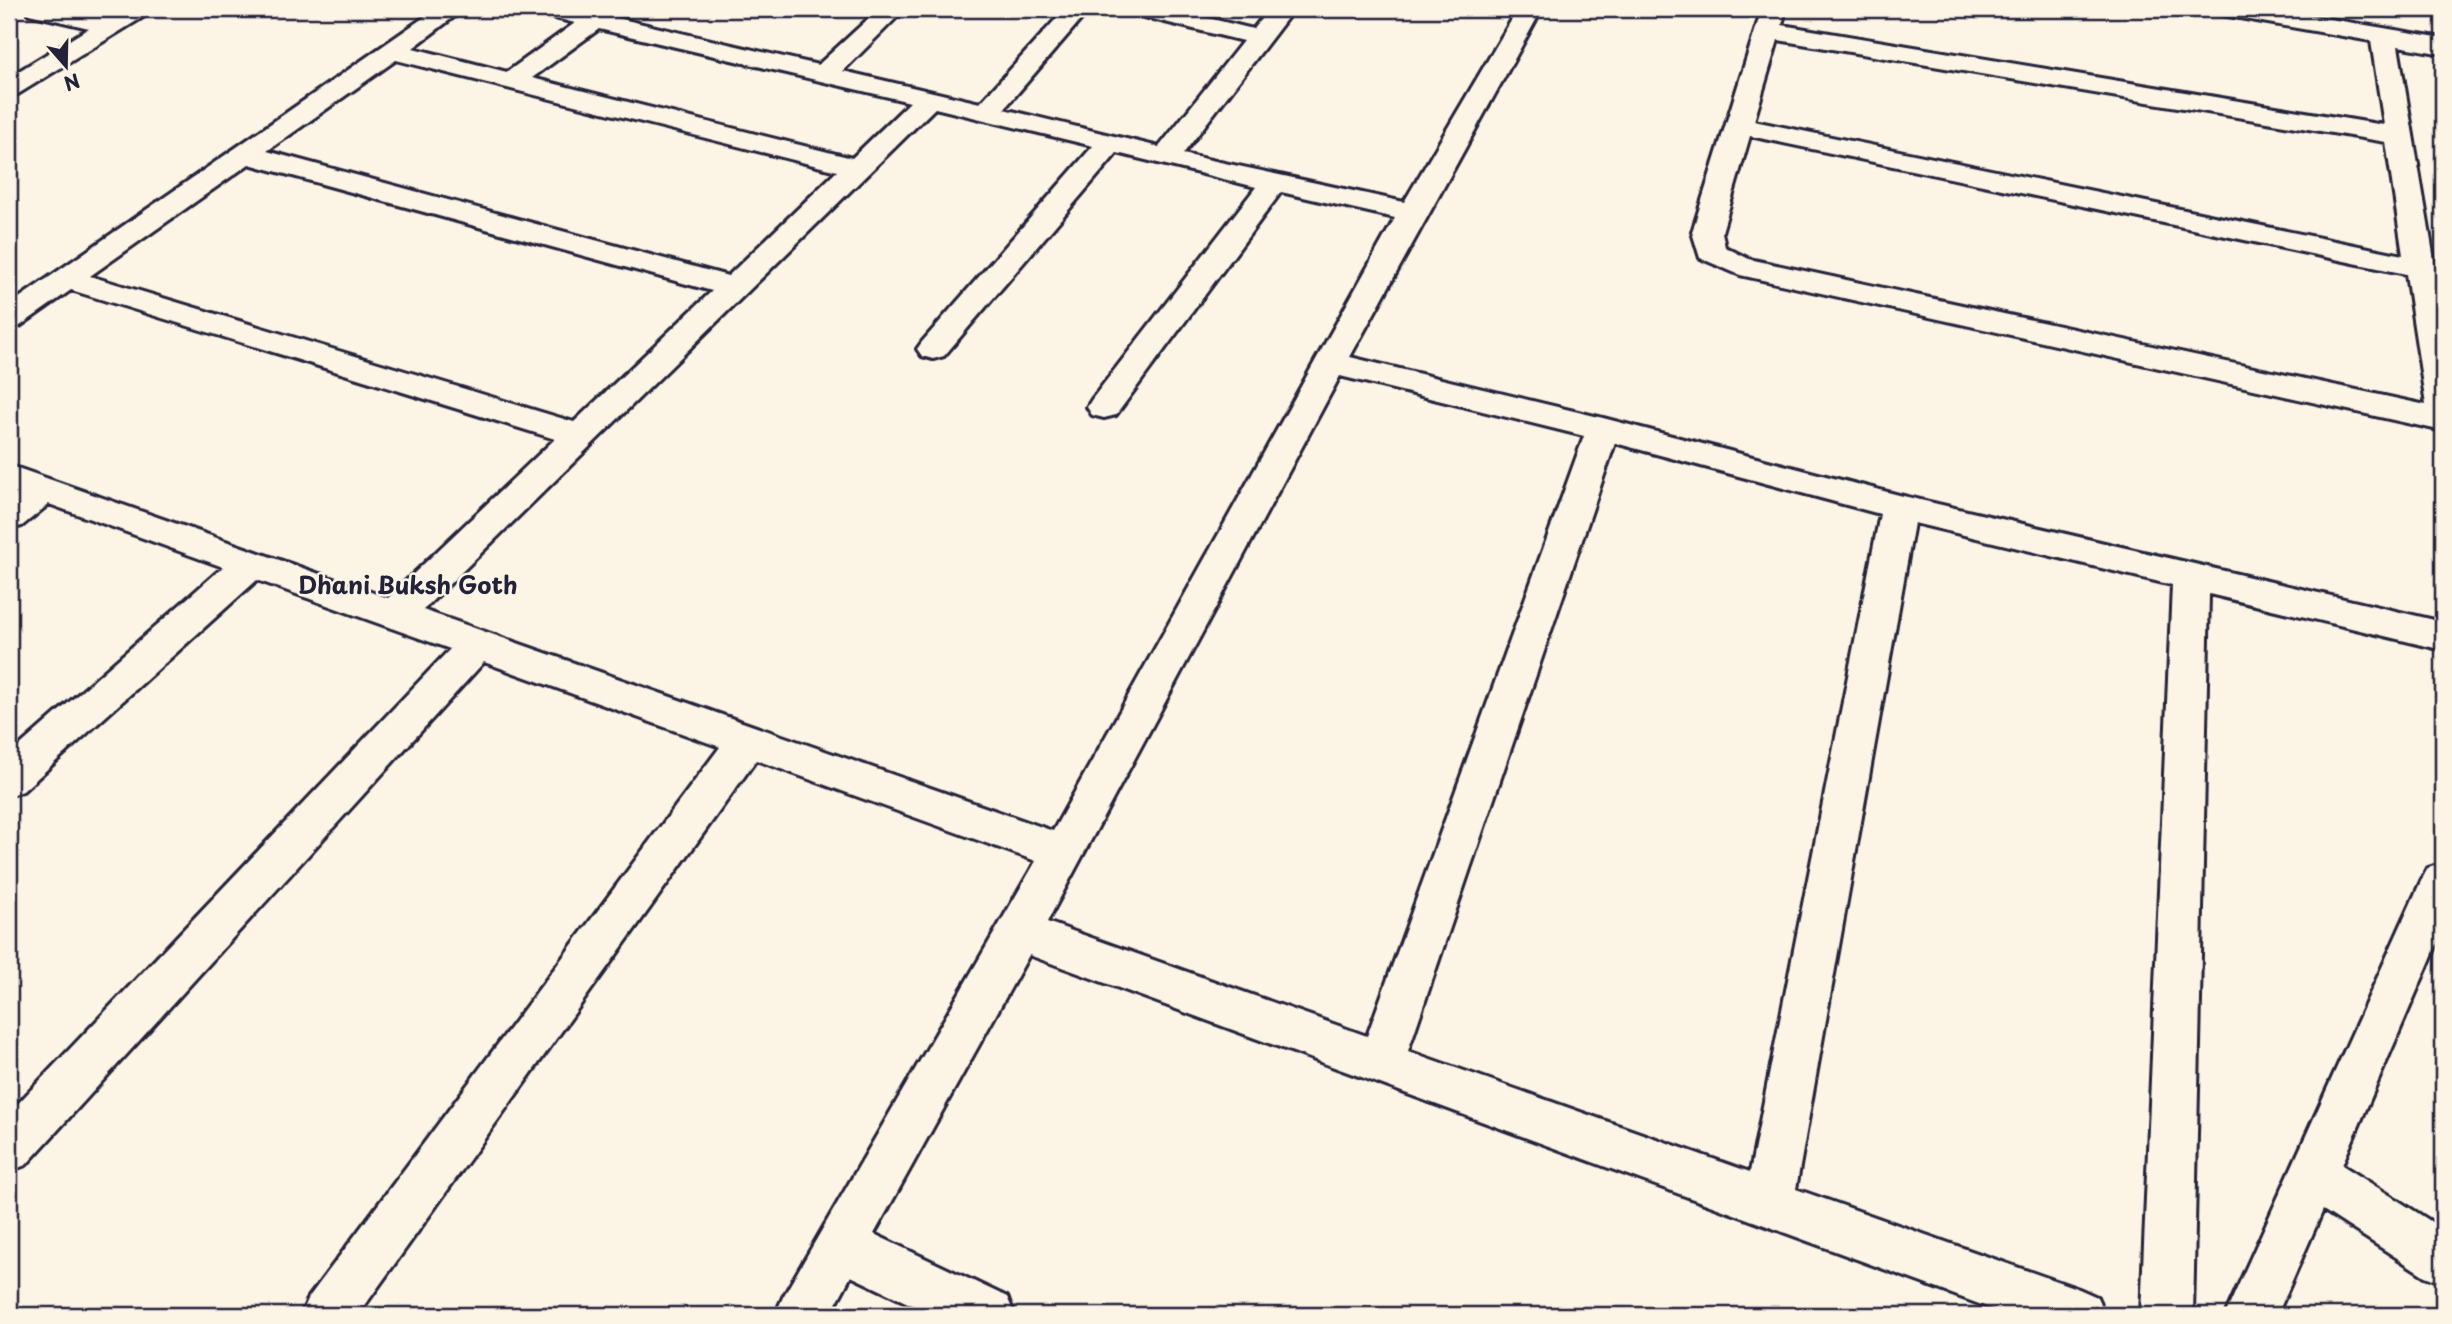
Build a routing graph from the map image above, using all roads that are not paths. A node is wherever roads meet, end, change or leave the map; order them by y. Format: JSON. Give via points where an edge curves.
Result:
{"nodes":[{"id":1,"x":38,"y":9,"type":"edge"},
{"id":2,"x":139,"y":9,"type":"edge"},
{"id":3,"x":452,"y":9,"type":"edge"},
{"id":4,"x":548,"y":9,"type":"edge"},
{"id":5,"x":893,"y":9,"type":"edge"},
{"id":6,"x":1078,"y":9,"type":"edge"},
{"id":7,"x":1141,"y":9,"type":"edge"},
{"id":8,"x":1282,"y":9,"type":"edge"},
{"id":9,"x":1530,"y":9,"type":"edge"},
{"id":10,"x":2228,"y":9,"type":"edge"},
{"id":11,"x":1169,"y":12,"type":"edge"},
{"id":12,"x":2314,"y":16,"type":"edge"},
{"id":13,"x":677,"y":17,"type":"dead end"},
{"id":14,"x":1770,"y":19,"type":"edge"},
{"id":15,"x":595,"y":20,"type":"junction"},
{"id":16,"x":111,"y":26,"type":"junction"},
{"id":17,"x":656,"y":34,"type":"junction"},
{"id":18,"x":2383,"y":35,"type":"junction"},
{"id":19,"x":1260,"y":38,"type":"junction"},
{"id":20,"x":2443,"y":46,"type":"edge"},
{"id":21,"x":392,"y":51,"type":"junction"},
{"id":22,"x":824,"y":74,"type":"junction"},
{"id":23,"x":511,"y":81,"type":"junction"},
{"id":24,"x":9,"y":88,"type":"edge"},
{"id":25,"x":929,"y":99,"type":"junction"},
{"id":26,"x":986,"y":112,"type":"junction"},
{"id":27,"x":1740,"y":126,"type":"junction"},
{"id":28,"x":2399,"y":136,"type":"junction"},
{"id":29,"x":1111,"y":142,"type":"junction"},
{"id":30,"x":244,"y":154,"type":"junction"},
{"id":31,"x":1165,"y":158,"type":"junction"},
{"id":32,"x":858,"y":168,"type":"junction"},
{"id":33,"x":1275,"y":181,"type":"junction"},
{"id":34,"x":1412,"y":213,"type":"junction"},
{"id":35,"x":2420,"y":268,"type":"junction"},
{"id":36,"x":66,"y":279,"type":"junction"},
{"id":37,"x":734,"y":287,"type":"junction"},
{"id":38,"x":9,"y":319,"type":"edge"},
{"id":39,"x":933,"y":349,"type":"dead end"},
{"id":40,"x":1331,"y":363,"type":"junction"},
{"id":41,"x":1104,"y":407,"type":"dead end"},
{"id":42,"x":2443,"y":408,"type":"edge"},
{"id":43,"x":2443,"y":420,"type":"edge"},
{"id":44,"x":1603,"y":429,"type":"junction"},
{"id":45,"x":580,"y":435,"type":"junction"},
{"id":46,"x":26,"y":483,"type":"edge"},
{"id":47,"x":1899,"y":507,"type":"junction"},
{"id":48,"x":9,"y":517,"type":"edge"},
{"id":49,"x":251,"y":564,"type":"junction"},
{"id":50,"x":2190,"y":576,"type":"junction"},
{"id":51,"x":394,"y":615,"type":"junction"},
{"id":52,"x":2443,"y":636,"type":"edge"},
{"id":53,"x":477,"y":645,"type":"junction"},
{"id":54,"x":747,"y":741,"type":"junction"},
{"id":55,"x":9,"y":779,"type":"edge"},
{"id":56,"x":1063,"y":853,"type":"junction"},
{"id":57,"x":2443,"y":881,"type":"edge"},
{"id":58,"x":1019,"y":932,"type":"junction"},
{"id":59,"x":1381,"y":1062,"type":"junction"},
{"id":60,"x":9,"y":1148,"type":"edge"},
{"id":61,"x":2313,"y":1175,"type":"junction"},
{"id":62,"x":1769,"y":1202,"type":"junction"},
{"id":63,"x":841,"y":1245,"type":"junction"},
{"id":64,"x":2443,"y":1258,"type":"edge"},
{"id":65,"x":327,"y":1315,"type":"edge"},
{"id":66,"x":801,"y":1315,"type":"edge"},
{"id":67,"x":989,"y":1315,"type":"edge"},
{"id":68,"x":2079,"y":1315,"type":"edge"},
{"id":69,"x":2167,"y":1315,"type":"edge"},
{"id":70,"x":2251,"y":1315,"type":"edge"}],
"edges":[{"from":1,"to":16,"type":"street"},
{"from":2,"to":16,"type":"street"},
{"from":3,"to":21,"type":"street"},
{"from":4,"to":15,"type":"street"},
{"from":5,"to":22,"type":"street"},
{"from":6,"to":26,"type":"street"},
{"from":7,"to":11,"type":"street"},
{"from":8,"to":19,"type":"street"},
{"from":9,"to":34,"type":"street"},
{"from":10,"to":12,"type":"street"},
{"from":11,"to":19,"type":"street"},
{"from":12,"to":18,"type":"street"},
{"from":13,"to":17,"type":"street"},
{"from":14,"to":27,"type":"street"},
{"from":14,"to":28,"type":"street"},
{"from":15,"to":17,"type":"street"},
{"from":15,"to":23,"type":"street"},
{"from":16,"to":24,"type":"street"},
{"from":17,"to":22,"type":"street"},
{"from":18,"to":20,"type":"street"},
{"from":18,"to":28,"type":"street"},
{"from":19,"to":31,"type":"street"},
{"from":21,"to":23,"type":"street"},
{"from":21,"to":30,"type":"street"},
{"from":22,"to":25,"type":"street"},
{"from":23,"to":32,"type":"street"},
{"from":25,"to":26,"type":"street"},
{"from":25,"to":32,"type":"street"},
{"from":26,"to":29,"type":"street"},
{"from":27,"to":35,"type":"street"},
{"from":27,"to":43,"type":"street","via":[[1707,232],[1711,251],[1740,265]]},
{"from":28,"to":35,"type":"street"},
{"from":29,"to":31,"type":"street"},
{"from":29,"to":39,"type":"street"},
{"from":30,"to":36,"type":"street"},
{"from":30,"to":37,"type":"street"},
{"from":31,"to":33,"type":"street"},
{"from":32,"to":37,"type":"street"},
{"from":33,"to":34,"type":"street"},
{"from":33,"to":41,"type":"street"},
{"from":34,"to":40,"type":"street"},
{"from":35,"to":42,"type":"street"},
{"from":36,"to":38,"type":"street"},
{"from":36,"to":45,"type":"street"},
{"from":37,"to":45,"type":"street"},
{"from":40,"to":44,"type":"street"},
{"from":40,"to":56,"type":"street"},
{"from":44,"to":47,"type":"street"},
{"from":44,"to":59,"type":"street"},
{"from":45,"to":51,"type":"street"},
{"from":46,"to":48,"type":"street"},
{"from":46,"to":49,"type":"street"},
{"from":47,"to":50,"type":"street"},
{"from":47,"to":62,"type":"street"},
{"from":49,"to":51,"type":"street"},
{"from":49,"to":55,"type":"street"},
{"from":50,"to":52,"type":"street"},
{"from":50,"to":69,"type":"street"},
{"from":51,"to":53,"type":"street"},
{"from":53,"to":54,"type":"street"},
{"from":53,"to":60,"type":"street"},
{"from":54,"to":56,"type":"street"},
{"from":54,"to":65,"type":"street"},
{"from":56,"to":58,"type":"street"},
{"from":57,"to":61,"type":"street"},
{"from":58,"to":59,"type":"street"},
{"from":58,"to":63,"type":"street"},
{"from":59,"to":62,"type":"street"},
{"from":61,"to":64,"type":"street"},
{"from":61,"to":70,"type":"street"},
{"from":62,"to":68,"type":"street"},
{"from":63,"to":66,"type":"street"},
{"from":63,"to":67,"type":"street"}]}
